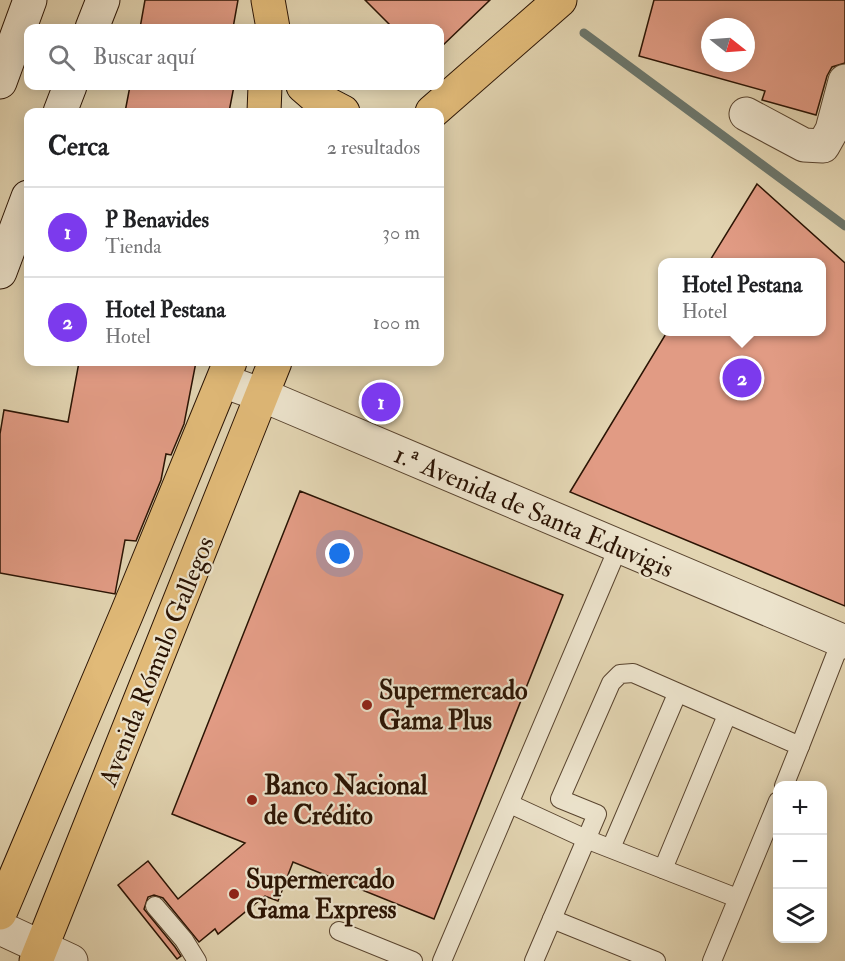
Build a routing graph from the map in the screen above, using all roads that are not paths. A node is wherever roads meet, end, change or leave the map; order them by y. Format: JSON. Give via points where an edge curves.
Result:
{"nodes":[{"id":1,"x":30,"y":0,"type":"edge"},
{"id":2,"x":104,"y":0,"type":"edge"},
{"id":3,"x":267,"y":0,"type":"edge"},
{"id":4,"x":560,"y":0,"type":"edge"},
{"id":5,"x":94,"y":24,"type":"edge"},
{"id":6,"x":266,"y":24,"type":"edge"},
{"id":7,"x":272,"y":24,"type":"edge"},
{"id":8,"x":484,"y":65,"type":"junction"},
{"id":9,"x":845,"y":81,"type":"edge"},
{"id":10,"x":0,"y":82,"type":"edge"},
{"id":11,"x":68,"y":90,"type":"edge"},
{"id":12,"x":265,"y":90,"type":"edge"},
{"id":13,"x":308,"y":90,"type":"edge"},
{"id":14,"x":62,"y":108,"type":"edge"},
{"id":15,"x":264,"y":108,"type":"edge"},
{"id":16,"x":335,"y":108,"type":"edge"},
{"id":17,"x":419,"y":108,"type":"edge"},
{"id":18,"x":436,"y":108,"type":"edge"},
{"id":19,"x":746,"y":114,"type":"dead end"},
{"id":20,"x":24,"y":208,"type":"edge"},
{"id":21,"x":0,"y":273,"type":"edge"},
{"id":22,"x":273,"y":366,"type":"edge"},
{"id":23,"x":226,"y":371,"type":"edge"},
{"id":24,"x":262,"y":395,"type":"junction"},
{"id":25,"x":618,"y":548,"type":"junction"},
{"id":26,"x":843,"y":641,"type":"edge"},
{"id":27,"x":677,"y":694,"type":"junction"},
{"id":28,"x":727,"y":715,"type":"junction"},
{"id":29,"x":800,"y":746,"type":"junction"},
{"id":30,"x":786,"y":781,"type":"edge"},
{"id":31,"x":510,"y":804,"type":"junction"},
{"id":32,"x":773,"y":811,"type":"edge"},
{"id":33,"x":586,"y":839,"type":"junction"},
{"id":34,"x":611,"y":848,"type":"junction"},
{"id":35,"x":663,"y":869,"type":"junction"},
{"id":36,"x":737,"y":898,"type":"junction"},
{"id":37,"x":155,"y":906,"type":"dead end"},
{"id":38,"x":0,"y":913,"type":"edge"},
{"id":39,"x":552,"y":919,"type":"junction"},
{"id":40,"x":0,"y":928,"type":"edge"},
{"id":41,"x":339,"y":931,"type":"dead end"},
{"id":42,"x":39,"y":954,"type":"edge"},
{"id":43,"x":71,"y":961,"type":"edge"},
{"id":44,"x":198,"y":961,"type":"edge"},
{"id":45,"x":413,"y":961,"type":"edge"},
{"id":46,"x":441,"y":961,"type":"edge"},
{"id":47,"x":534,"y":961,"type":"edge"},
{"id":48,"x":656,"y":961,"type":"edge"},
{"id":49,"x":712,"y":961,"type":"edge"}],
"edges":[{"from":1,"to":10,"type":"street"},
{"from":2,"to":5,"type":"street"},
{"from":3,"to":6,"type":"main road"},
{"from":3,"to":7,"type":"main road"},
{"from":4,"to":8,"type":"main road"},
{"from":8,"to":17,"type":"main road"},
{"from":8,"to":18,"type":"main road"},
{"from":9,"to":19,"type":"street","via":[[832,130],[823,146],[804,145]]},
{"from":11,"to":14,"type":"street"},
{"from":12,"to":15,"type":"main road"},
{"from":13,"to":16,"type":"main road"},
{"from":20,"to":21,"type":"street"},
{"from":22,"to":24,"type":"main road","name":"Avenida Rómulo Gallegos"},
{"from":23,"to":24,"type":"street","name":"1.ª Avenida de Santa Eduvigis"},
{"from":23,"to":38,"type":"main road","name":"Avenida Rómulo Gallegos"},
{"from":24,"to":25,"type":"street","name":"1.ª Avenida de Santa Eduvigis"},
{"from":24,"to":42,"type":"main road","name":"Avenida Rómulo Gallegos"},
{"from":25,"to":26,"type":"street","name":"1.ª Avenida de Santa Eduvigis"},
{"from":25,"to":31,"type":"lane"},
{"from":26,"to":29,"type":"lane"},
{"from":27,"to":28,"type":"lane"},
{"from":27,"to":33,"type":"lane","via":[[633,673],[620,674],[611,683],[560,798],[597,814]]},
{"from":27,"to":34,"type":"lane"},
{"from":28,"to":29,"type":"lane"},
{"from":28,"to":35,"type":"lane"},
{"from":29,"to":30,"type":"lane"},
{"from":31,"to":33,"type":"lane"},
{"from":31,"to":46,"type":"lane"},
{"from":32,"to":36,"type":"lane"},
{"from":33,"to":34,"type":"lane"},
{"from":33,"to":39,"type":"lane"},
{"from":34,"to":35,"type":"lane"},
{"from":35,"to":36,"type":"lane"},
{"from":36,"to":49,"type":"lane"},
{"from":37,"to":44,"type":"lane"},
{"from":39,"to":47,"type":"lane"},
{"from":39,"to":48,"type":"lane"},
{"from":40,"to":42,"type":"street"},
{"from":41,"to":45,"type":"lane"},
{"from":42,"to":43,"type":"street"}]}
